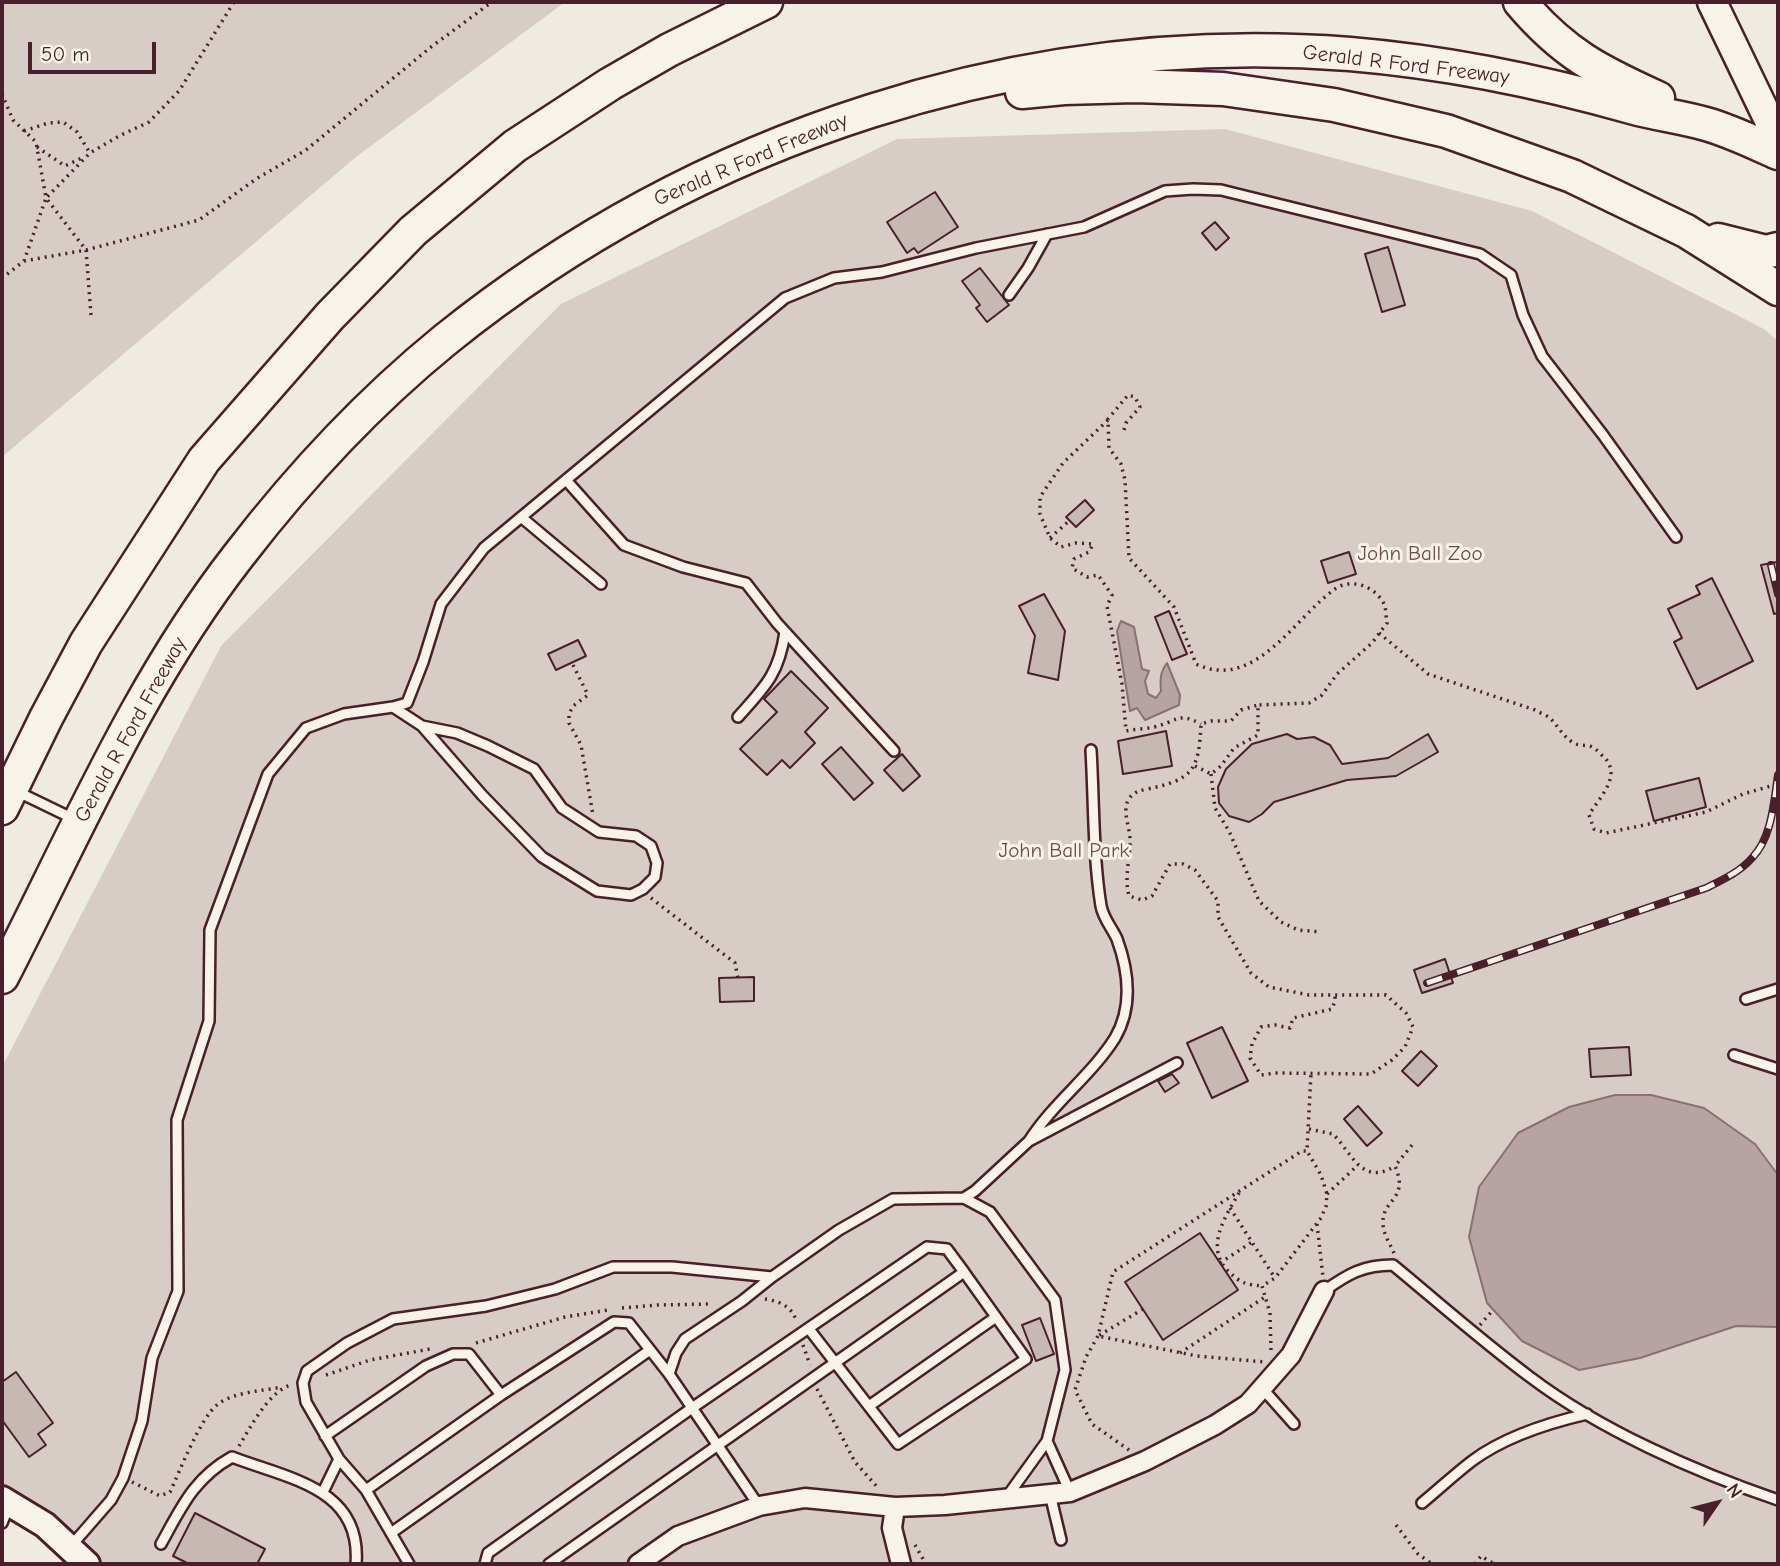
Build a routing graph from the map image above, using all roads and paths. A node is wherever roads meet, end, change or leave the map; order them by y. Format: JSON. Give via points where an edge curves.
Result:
{"nodes":[{"id":1,"x":234,"y":2,"type":"edge"},
{"id":2,"x":492,"y":2,"type":"edge"},
{"id":3,"x":731,"y":2,"type":"edge"},
{"id":4,"x":766,"y":2,"type":"edge"},
{"id":5,"x":1520,"y":2,"type":"edge"},
{"id":6,"x":1712,"y":2,"type":"edge"},
{"id":7,"x":669,"y":50,"type":"junction"},
{"id":8,"x":2,"y":94,"type":"edge"},
{"id":9,"x":898,"y":103,"type":"junction"},
{"id":10,"x":1713,"y":127,"type":"junction"},
{"id":11,"x":24,"y":131,"type":"junction"},
{"id":12,"x":1778,"y":139,"type":"edge"},
{"id":13,"x":37,"y":147,"type":"junction"},
{"id":14,"x":1778,"y":153,"type":"edge"},
{"id":15,"x":90,"y":154,"type":"junction"},
{"id":16,"x":46,"y":198,"type":"junction"},
{"id":17,"x":1686,"y":231,"type":"junction"},
{"id":18,"x":1047,"y":234,"type":"junction"},
{"id":19,"x":1778,"y":249,"type":"edge"},
{"id":20,"x":86,"y":250,"type":"junction"},
{"id":21,"x":24,"y":261,"type":"junction"},
{"id":22,"x":2,"y":278,"type":"edge"},
{"id":23,"x":1778,"y":289,"type":"edge"},
{"id":24,"x":1009,"y":295,"type":"dead end"},
{"id":25,"x":91,"y":315,"type":"dead end"},
{"id":26,"x":1108,"y":419,"type":"junction"},
{"id":27,"x":1124,"y":430,"type":"dead end"},
{"id":28,"x":566,"y":480,"type":"junction"},
{"id":29,"x":521,"y":517,"type":"junction"},
{"id":30,"x":1070,"y":520,"type":"dead end"},
{"id":31,"x":1676,"y":537,"type":"dead end"},
{"id":32,"x":1050,"y":538,"type":"junction"},
{"id":33,"x":601,"y":584,"type":"dead end"},
{"id":34,"x":785,"y":632,"type":"junction"},
{"id":35,"x":1379,"y":633,"type":"junction"},
{"id":36,"x":573,"y":665,"type":"dead end"},
{"id":37,"x":1258,"y":705,"type":"junction"},
{"id":38,"x":393,"y":707,"type":"junction"},
{"id":39,"x":738,"y":717,"type":"dead end"},
{"id":40,"x":1201,"y":724,"type":"junction"},
{"id":41,"x":422,"y":726,"type":"junction"},
{"id":42,"x":1091,"y":750,"type":"dead end"},
{"id":43,"x":894,"y":751,"type":"dead end"},
{"id":44,"x":1195,"y":766,"type":"junction"},
{"id":45,"x":1211,"y":774,"type":"junction"},
{"id":46,"x":1778,"y":784,"type":"edge"},
{"id":47,"x":6,"y":799,"type":"edge"},
{"id":48,"x":80,"y":822,"type":"junction"},
{"id":49,"x":592,"y":827,"type":"junction"},
{"id":50,"x":643,"y":889,"type":"junction"},
{"id":51,"x":1321,"y":932,"type":"dead end"},
{"id":52,"x":2,"y":977,"type":"edge"},
{"id":53,"x":738,"y":978,"type":"dead end"},
{"id":54,"x":1778,"y":989,"type":"edge"},
{"id":55,"x":1335,"y":995,"type":"junction"},
{"id":56,"x":1746,"y":999,"type":"dead end"},
{"id":57,"x":1734,"y":1055,"type":"dead end"},
{"id":58,"x":1177,"y":1063,"type":"dead end"},
{"id":59,"x":1778,"y":1069,"type":"edge"},
{"id":60,"x":1311,"y":1073,"type":"junction"},
{"id":61,"x":1309,"y":1129,"type":"junction"},
{"id":62,"x":1029,"y":1141,"type":"junction"},
{"id":63,"x":1412,"y":1145,"type":"dead end"},
{"id":64,"x":1307,"y":1151,"type":"junction"},
{"id":65,"x":1358,"y":1165,"type":"junction"},
{"id":66,"x":1395,"y":1166,"type":"junction"},
{"id":67,"x":1240,"y":1190,"type":"junction"},
{"id":68,"x":1327,"y":1194,"type":"junction"},
{"id":69,"x":964,"y":1198,"type":"junction"},
{"id":70,"x":1230,"y":1208,"type":"junction"},
{"id":71,"x":1317,"y":1224,"type":"junction"},
{"id":72,"x":1252,"y":1242,"type":"junction"},
{"id":73,"x":1220,"y":1264,"type":"junction"},
{"id":74,"x":1393,"y":1265,"type":"junction"},
{"id":75,"x":964,"y":1272,"type":"junction"},
{"id":76,"x":772,"y":1278,"type":"junction"},
{"id":77,"x":1275,"y":1278,"type":"junction"},
{"id":78,"x":1262,"y":1286,"type":"junction"},
{"id":79,"x":1324,"y":1291,"type":"junction"},
{"id":80,"x":1265,"y":1297,"type":"junction"},
{"id":81,"x":1143,"y":1309,"type":"dead end"},
{"id":82,"x":1493,"y":1310,"type":"dead end"},
{"id":83,"x":996,"y":1317,"type":"junction"},
{"id":84,"x":810,"y":1329,"type":"junction"},
{"id":85,"x":1474,"y":1332,"type":"junction"},
{"id":86,"x":1098,"y":1336,"type":"junction"},
{"id":87,"x":650,"y":1350,"type":"junction"},
{"id":88,"x":1180,"y":1353,"type":"junction"},
{"id":89,"x":835,"y":1362,"type":"junction"},
{"id":90,"x":1275,"y":1368,"type":"junction"},
{"id":91,"x":669,"y":1374,"type":"junction"},
{"id":92,"x":284,"y":1386,"type":"dead end"},
{"id":93,"x":1262,"y":1388,"type":"junction"},
{"id":94,"x":501,"y":1395,"type":"junction"},
{"id":95,"x":869,"y":1406,"type":"junction"},
{"id":96,"x":692,"y":1408,"type":"junction"},
{"id":97,"x":1587,"y":1414,"type":"junction"},
{"id":98,"x":1294,"y":1424,"type":"dead end"},
{"id":99,"x":325,"y":1436,"type":"junction"},
{"id":100,"x":1047,"y":1441,"type":"junction"},
{"id":101,"x":716,"y":1445,"type":"junction"},
{"id":102,"x":340,"y":1459,"type":"junction"},
{"id":103,"x":1145,"y":1461,"type":"junction"},
{"id":104,"x":123,"y":1478,"type":"junction"},
{"id":105,"x":366,"y":1490,"type":"junction"},
{"id":106,"x":323,"y":1492,"type":"junction"},
{"id":107,"x":1070,"y":1492,"type":"junction"},
{"id":108,"x":1049,"y":1494,"type":"junction"},
{"id":109,"x":1005,"y":1500,"type":"junction"},
{"id":110,"x":1778,"y":1500,"type":"edge"},
{"id":111,"x":1422,"y":1503,"type":"dead end"},
{"id":112,"x":759,"y":1506,"type":"junction"},
{"id":113,"x":895,"y":1507,"type":"junction"},
{"id":114,"x":5,"y":1509,"type":"edge"},
{"id":115,"x":1396,"y":1525,"type":"dead end"},
{"id":116,"x":391,"y":1533,"type":"junction"},
{"id":117,"x":1061,"y":1540,"type":"dead end"},
{"id":118,"x":161,"y":1544,"type":"dead end"},
{"id":119,"x":79,"y":1556,"type":"edge"},
{"id":120,"x":356,"y":1564,"type":"edge"},
{"id":121,"x":409,"y":1564,"type":"edge"},
{"id":122,"x":485,"y":1564,"type":"edge"},
{"id":123,"x":549,"y":1564,"type":"edge"},
{"id":124,"x":638,"y":1564,"type":"edge"},
{"id":125,"x":901,"y":1564,"type":"edge"},
{"id":126,"x":1432,"y":1564,"type":"edge"},
{"id":127,"x":1475,"y":1564,"type":"edge"},
{"id":128,"x":1494,"y":1564,"type":"edge"}],
"edges":[{"from":1,"to":15,"type":"path","via":[[179,92],[149,122]]},
{"from":2,"to":20,"type":"path","via":[[306,150],[199,220]]},
{"from":3,"to":7,"type":"highway"},
{"from":4,"to":7,"type":"highway"},
{"from":5,"to":10,"type":"highway","via":[[1577,57]]},
{"from":6,"to":12,"type":"main road"},
{"from":7,"to":47,"type":"highway","via":[[515,146],[413,231],[330,316],[204,460],[86,643]]},
{"from":8,"to":11,"type":"path","via":[[13,120]]},
{"from":9,"to":10,"type":"highway","name":"Gerald R Ford Freeway","via":[[1029,70],[1123,57],[1283,51],[1352,54],[1468,69]]},
{"from":9,"to":17,"type":"highway","via":[[1135,86],[1223,89],[1334,105],[1459,135],[1572,176]]},
{"from":9,"to":48,"type":"highway","name":"Gerald R Ford Freeway","via":[[790,138],[617,221],[530,277],[444,341],[368,410],[242,551],[161,666]]},
{"from":10,"to":14,"type":"highway","name":"Gerald R Ford Freeway"},
{"from":11,"to":13,"type":"path"},
{"from":11,"to":15,"type":"path","via":[[63,122],[77,132]]},
{"from":13,"to":15,"type":"path","via":[[65,166]]},
{"from":13,"to":16,"type":"path"},
{"from":15,"to":16,"type":"path"},
{"from":16,"to":20,"type":"path"},
{"from":16,"to":21,"type":"path"},
{"from":17,"to":19,"type":"highway","via":[[1766,252]]},
{"from":17,"to":23,"type":"highway"},
{"from":18,"to":24,"type":"lane"},
{"from":18,"to":28,"type":"lane","via":[[882,272],[834,278],[785,298]]},
{"from":18,"to":31,"type":"lane","via":[[1084,227],[1164,191],[1202,189],[1480,254],[1511,275],[1542,356]]},
{"from":20,"to":21,"type":"path"},
{"from":20,"to":25,"type":"path"},
{"from":21,"to":22,"type":"path"},
{"from":26,"to":27,"type":"path","via":[[1128,395],[1135,397],[1140,407]]},
{"from":26,"to":32,"type":"path","via":[[1063,463],[1040,497],[1040,514]]},
{"from":26,"to":35,"type":"path","via":[[1110,448],[1125,480],[1129,558],[1174,607],[1196,664],[1226,672],[1264,654],[1347,583],[1370,589],[1384,606],[1387,623]]},
{"from":28,"to":29,"type":"lane"},
{"from":28,"to":34,"type":"lane","via":[[624,545],[682,567],[746,583]]},
{"from":29,"to":33,"type":"lane"},
{"from":29,"to":38,"type":"lane","via":[[484,548],[441,604],[407,703]]},
{"from":30,"to":32,"type":"path"},
{"from":32,"to":40,"type":"path","via":[[1061,547],[1093,544],[1089,552],[1074,559],[1072,568],[1087,577],[1098,575],[1112,596],[1107,606],[1126,731],[1188,716]]},
{"from":34,"to":39,"type":"lane","via":[[782,655],[771,680]]},
{"from":34,"to":43,"type":"lane"},
{"from":35,"to":37,"type":"path","via":[[1322,695],[1309,703]]},
{"from":35,"to":46,"type":"path","via":[[1428,674],[1535,710],[1550,718],[1571,741],[1601,754],[1611,773],[1609,787],[1589,816],[1594,829],[1606,833],[1706,812]]},
{"from":36,"to":49,"type":"path","via":[[588,695],[569,714],[569,723],[581,744]]},
{"from":37,"to":40,"type":"path","via":[[1241,710],[1231,721]]},
{"from":37,"to":45,"type":"path","via":[[1258,735],[1234,748]]},
{"from":38,"to":41,"type":"lane"},
{"from":38,"to":104,"type":"lane","via":[[344,714],[306,728],[268,774],[210,930],[209,1021],[177,1120],[178,1291],[152,1357],[142,1421]]},
{"from":40,"to":44,"type":"path"},
{"from":41,"to":49,"type":"lane","via":[[457,733],[534,769],[562,808]]},
{"from":41,"to":50,"type":"lane","via":[[542,858],[597,891],[631,895]]},
{"from":42,"to":62,"type":"lane","via":[[1101,909],[1117,939],[1128,976],[1127,1007],[1108,1047]]},
{"from":44,"to":45,"type":"path"},
{"from":44,"to":55,"type":"path","via":[[1184,778],[1129,798],[1125,884],[1129,895],[1142,900],[1152,896],[1170,864],[1183,864],[1195,870],[1218,901],[1218,917],[1251,973],[1269,987]]},
{"from":45,"to":51,"type":"path","via":[[1215,808],[1259,901],[1281,922],[1298,930]]},
{"from":47,"to":48,"type":"lane"},
{"from":48,"to":52,"type":"highway","name":"Gerald R Ford Freeway"},
{"from":49,"to":50,"type":"lane","via":[[636,836],[651,846],[657,863],[655,877]]},
{"from":50,"to":53,"type":"path","via":[[735,963]]},
{"from":54,"to":56,"type":"lane"},
{"from":55,"to":60,"type":"path","via":[[1332,1009],[1293,1018],[1290,1028],[1261,1027],[1252,1044],[1250,1058],[1261,1075]]},
{"from":55,"to":60,"type":"path","via":[[1386,995],[1406,1013],[1413,1027],[1405,1047],[1371,1074]]},
{"from":57,"to":59,"type":"lane"},
{"from":58,"to":62,"type":"lane"},
{"from":60,"to":61,"type":"path"},
{"from":61,"to":64,"type":"path"},
{"from":61,"to":65,"type":"path","via":[[1333,1134]]},
{"from":62,"to":69,"type":"lane"},
{"from":63,"to":66,"type":"path"},
{"from":64,"to":67,"type":"path"},
{"from":64,"to":68,"type":"path"},
{"from":65,"to":66,"type":"path","via":[[1378,1173]]},
{"from":65,"to":68,"type":"path"},
{"from":66,"to":74,"type":"path","via":[[1400,1191],[1385,1212],[1383,1225],[1394,1252]]},
{"from":67,"to":70,"type":"path"},
{"from":67,"to":86,"type":"path","via":[[1113,1272]]},
{"from":68,"to":71,"type":"path"},
{"from":69,"to":76,"type":"lane","via":[[893,1199],[839,1230]]},
{"from":69,"to":100,"type":"lane","via":[[990,1212],[1055,1300],[1065,1370]]},
{"from":70,"to":72,"type":"path"},
{"from":70,"to":73,"type":"path","via":[[1216,1250]]},
{"from":71,"to":77,"type":"path"},
{"from":71,"to":79,"type":"path"},
{"from":72,"to":73,"type":"path"},
{"from":72,"to":77,"type":"path"},
{"from":73,"to":78,"type":"path","via":[[1242,1284]]},
{"from":74,"to":79,"type":"lane","via":[[1374,1265],[1351,1273]]},
{"from":74,"to":85,"type":"lane"},
{"from":75,"to":83,"type":"lane"},
{"from":75,"to":84,"type":"lane","via":[[947,1249],[927,1247]]},
{"from":75,"to":89,"type":"lane"},
{"from":76,"to":91,"type":"lane","via":[[685,1339]]},
{"from":76,"to":99,"type":"lane","via":[[672,1267],[613,1267],[555,1289],[486,1307],[393,1319],[307,1371],[303,1383],[306,1402]]},
{"from":77,"to":78,"type":"path"},
{"from":78,"to":80,"type":"path"},
{"from":79,"to":90,"type":"street","via":[[1291,1355]]},
{"from":80,"to":88,"type":"path"},
{"from":80,"to":90,"type":"path"},
{"from":81,"to":86,"type":"path"},
{"from":82,"to":85,"type":"path"},
{"from":83,"to":95,"type":"lane"},
{"from":83,"to":95,"type":"lane","via":[[1026,1359],[898,1444]]},
{"from":84,"to":89,"type":"lane"},
{"from":84,"to":96,"type":"lane"},
{"from":85,"to":97,"type":"lane","via":[[1531,1378]]},
{"from":86,"to":88,"type":"path"},
{"from":86,"to":103,"type":"path","via":[[1075,1390],[1093,1424]]},
{"from":87,"to":91,"type":"lane"},
{"from":87,"to":94,"type":"lane","via":[[629,1323],[614,1322]]},
{"from":87,"to":116,"type":"lane"},
{"from":88,"to":90,"type":"path"},
{"from":89,"to":95,"type":"lane"},
{"from":89,"to":101,"type":"lane"},
{"from":90,"to":93,"type":"street"},
{"from":91,"to":96,"type":"lane"},
{"from":92,"to":104,"type":"path","via":[[218,1405],[204,1422],[170,1492],[160,1496]]},
{"from":93,"to":98,"type":"lane"},
{"from":93,"to":103,"type":"street","via":[[1248,1404],[1215,1425]]},
{"from":94,"to":99,"type":"lane","via":[[469,1354],[453,1354],[426,1366]]},
{"from":94,"to":105,"type":"lane"},
{"from":96,"to":101,"type":"lane"},
{"from":96,"to":122,"type":"lane","via":[[488,1553]]},
{"from":97,"to":110,"type":"lane","via":[[1724,1482]]},
{"from":97,"to":111,"type":"lane","via":[[1520,1435],[1475,1460]]},
{"from":99,"to":102,"type":"lane"},
{"from":100,"to":107,"type":"lane"},
{"from":100,"to":109,"type":"lane"},
{"from":101,"to":112,"type":"lane"},
{"from":101,"to":123,"type":"lane"},
{"from":102,"to":105,"type":"lane"},
{"from":102,"to":106,"type":"lane"},
{"from":103,"to":107,"type":"street"},
{"from":104,"to":119,"type":"lane"},
{"from":105,"to":116,"type":"lane"},
{"from":106,"to":118,"type":"lane","via":[[232,1457],[189,1493]]},
{"from":106,"to":120,"type":"lane","via":[[344,1511],[356,1536]]},
{"from":107,"to":108,"type":"street"},
{"from":108,"to":109,"type":"street"},
{"from":108,"to":117,"type":"lane"},
{"from":109,"to":113,"type":"street"},
{"from":112,"to":113,"type":"street","via":[[805,1498]]},
{"from":112,"to":124,"type":"street","via":[[678,1536]]},
{"from":113,"to":125,"type":"street","via":[[892,1528]]},
{"from":114,"to":119,"type":"street","via":[[46,1525]]},
{"from":115,"to":126,"type":"path","via":[[1418,1554]]},
{"from":116,"to":121,"type":"lane"},
{"from":127,"to":128,"type":"path","via":[[1481,1556]]}]}
